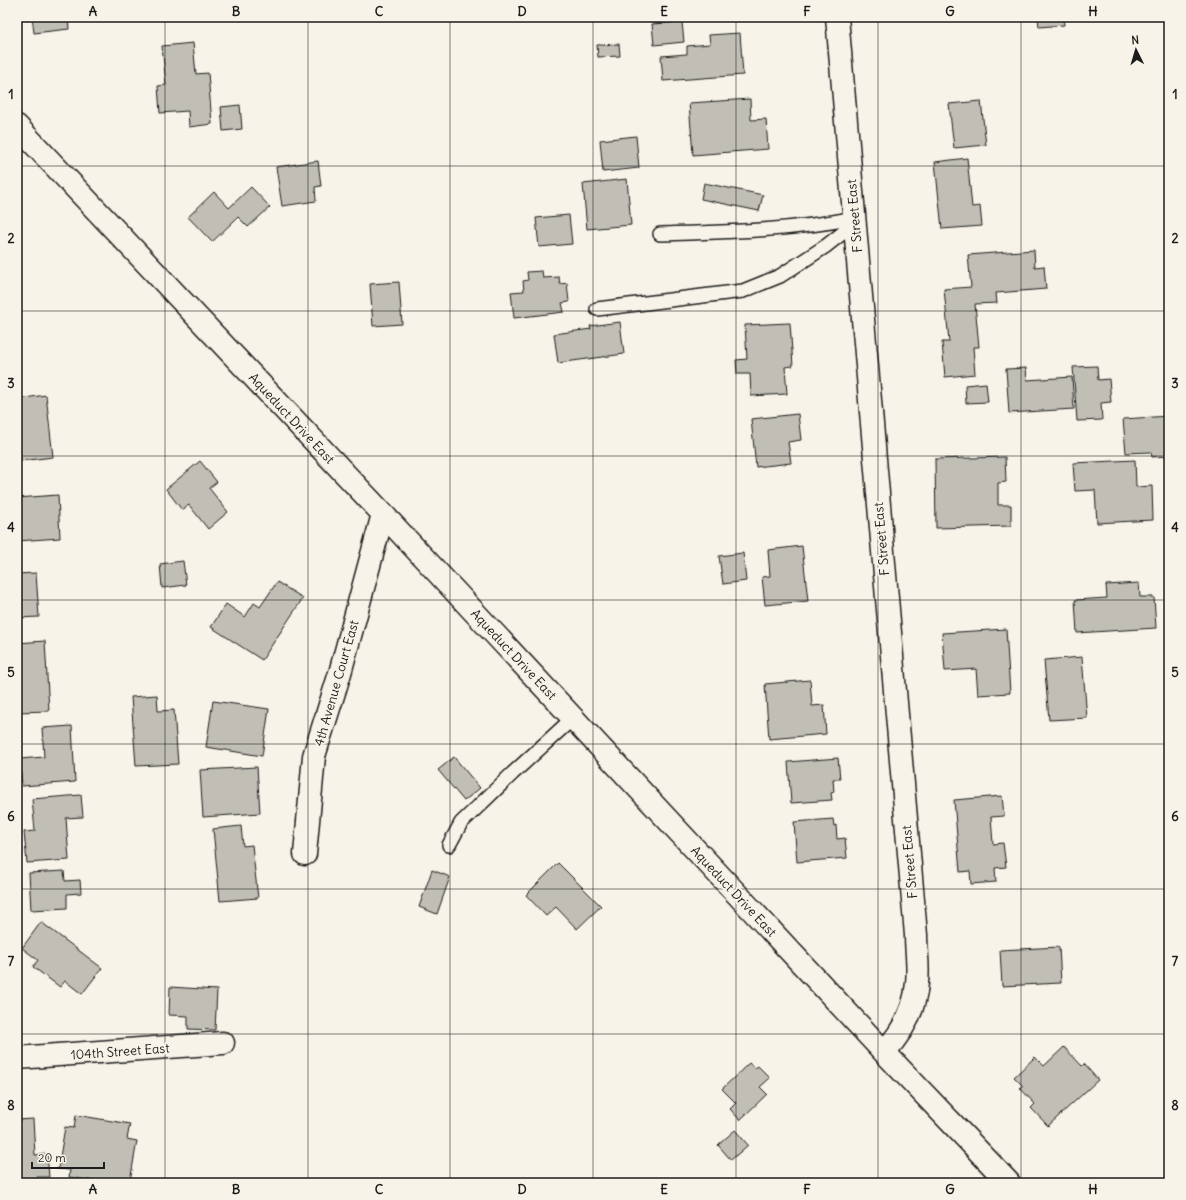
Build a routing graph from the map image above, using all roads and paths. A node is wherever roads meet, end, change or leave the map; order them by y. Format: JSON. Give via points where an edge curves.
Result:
{"nodes":[{"id":1,"x":837,"y":17,"type":"edge"},
{"id":2,"x":17,"y":126,"type":"edge"},
{"id":3,"x":854,"y":221,"type":"junction"},
{"id":4,"x":660,"y":234,"type":"dead end"},
{"id":5,"x":597,"y":309,"type":"dead end"},
{"id":6,"x":383,"y":514,"type":"junction"},
{"id":7,"x":573,"y":718,"type":"junction"},
{"id":8,"x":449,"y":845,"type":"dead end"},
{"id":9,"x":305,"y":854,"type":"dead end"},
{"id":10,"x":224,"y":1043,"type":"dead end"},
{"id":11,"x":884,"y":1052,"type":"junction"},
{"id":12,"x":17,"y":1058,"type":"edge"},
{"id":13,"x":1009,"y":1183,"type":"edge"}],
"edges":[{"from":1,"to":3,"type":"street","name":"F Street East"},
{"from":2,"to":6,"type":"street","name":"Aqueduct Drive East"},
{"from":3,"to":4,"type":"lane","via":[[787,228]]},
{"from":3,"to":5,"type":"lane","via":[[826,246],[780,276],[743,291]]},
{"from":3,"to":11,"type":"street","name":"F Street East","via":[[916,935],[918,983],[908,1017],[898,1038]]},
{"from":6,"to":7,"type":"street","name":"Aqueduct Drive East"},
{"from":6,"to":9,"type":"street","name":"4th Avenue Court East","via":[[340,673],[314,756]]},
{"from":7,"to":8,"type":"lane","via":[[461,823]]},
{"from":7,"to":11,"type":"street","name":"Aqueduct Drive East"},
{"from":10,"to":12,"type":"street","name":"104th Street East"},
{"from":11,"to":13,"type":"street","name":"Aqueduct Drive East"}]}
